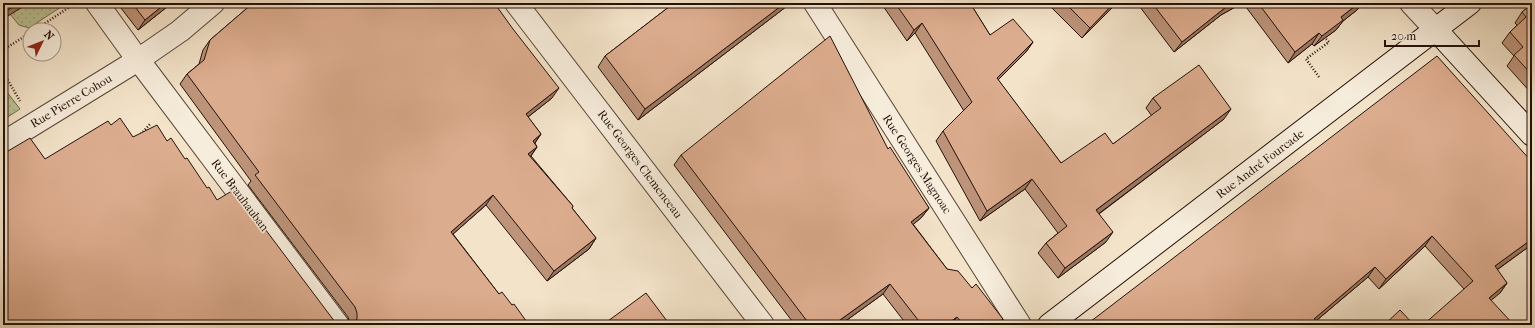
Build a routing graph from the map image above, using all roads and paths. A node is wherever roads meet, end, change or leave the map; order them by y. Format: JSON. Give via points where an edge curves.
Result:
{"nodes":[{"id":1,"x":74,"y":3,"type":"edge"},
{"id":2,"x":97,"y":3,"type":"edge"},
{"id":3,"x":213,"y":3,"type":"edge"},
{"id":4,"x":516,"y":3,"type":"edge"},
{"id":5,"x":815,"y":3,"type":"edge"},
{"id":6,"x":1411,"y":3,"type":"edge"},
{"id":7,"x":1470,"y":3,"type":"edge"},
{"id":8,"x":47,"y":22,"type":"edge"},
{"id":9,"x":1436,"y":30,"type":"junction"},
{"id":10,"x":22,"y":38,"type":"edge"},
{"id":11,"x":1325,"y":38,"type":"edge"},
{"id":12,"x":3,"y":50,"type":"edge"},
{"id":13,"x":138,"y":60,"type":"junction"},
{"id":14,"x":3,"y":72,"type":"edge"},
{"id":15,"x":1319,"y":77,"type":"dead end"},
{"id":16,"x":169,"y":101,"type":"junction"},
{"id":17,"x":24,"y":107,"type":"dead end"},
{"id":18,"x":1532,"y":135,"type":"edge"},
{"id":19,"x":137,"y":139,"type":"edge"},
{"id":20,"x":3,"y":143,"type":"edge"},
{"id":21,"x":338,"y":325,"type":"edge"},
{"id":22,"x":763,"y":325,"type":"edge"},
{"id":23,"x":1020,"y":325,"type":"edge"},
{"id":24,"x":1049,"y":325,"type":"edge"}],
"edges":[{"from":1,"to":8,"type":"path"},
{"from":2,"to":13,"type":"street","name":"Rue Brauhauban"},
{"from":3,"to":13,"type":"street","name":"Rue Pierre Cohou","via":[[180,31]]},
{"from":4,"to":22,"type":"street","name":"Rue Georges Clemenceau"},
{"from":5,"to":23,"type":"street","name":"Rue Georges Magnoac"},
{"from":6,"to":9,"type":"street"},
{"from":7,"to":9,"type":"street","name":"Rue André Fourcade"},
{"from":9,"to":18,"type":"street"},
{"from":9,"to":24,"type":"street","name":"Rue André Fourcade"},
{"from":10,"to":12,"type":"path"},
{"from":11,"to":15,"type":"path","via":[[1329,42],[1306,60]]},
{"from":13,"to":16,"type":"street","name":"Rue Brauhauban"},
{"from":13,"to":20,"type":"street","name":"Rue Pierre Cohou"},
{"from":14,"to":17,"type":"path"},
{"from":16,"to":19,"type":"path"},
{"from":16,"to":21,"type":"street","name":"Rue Brauhauban"}]}
